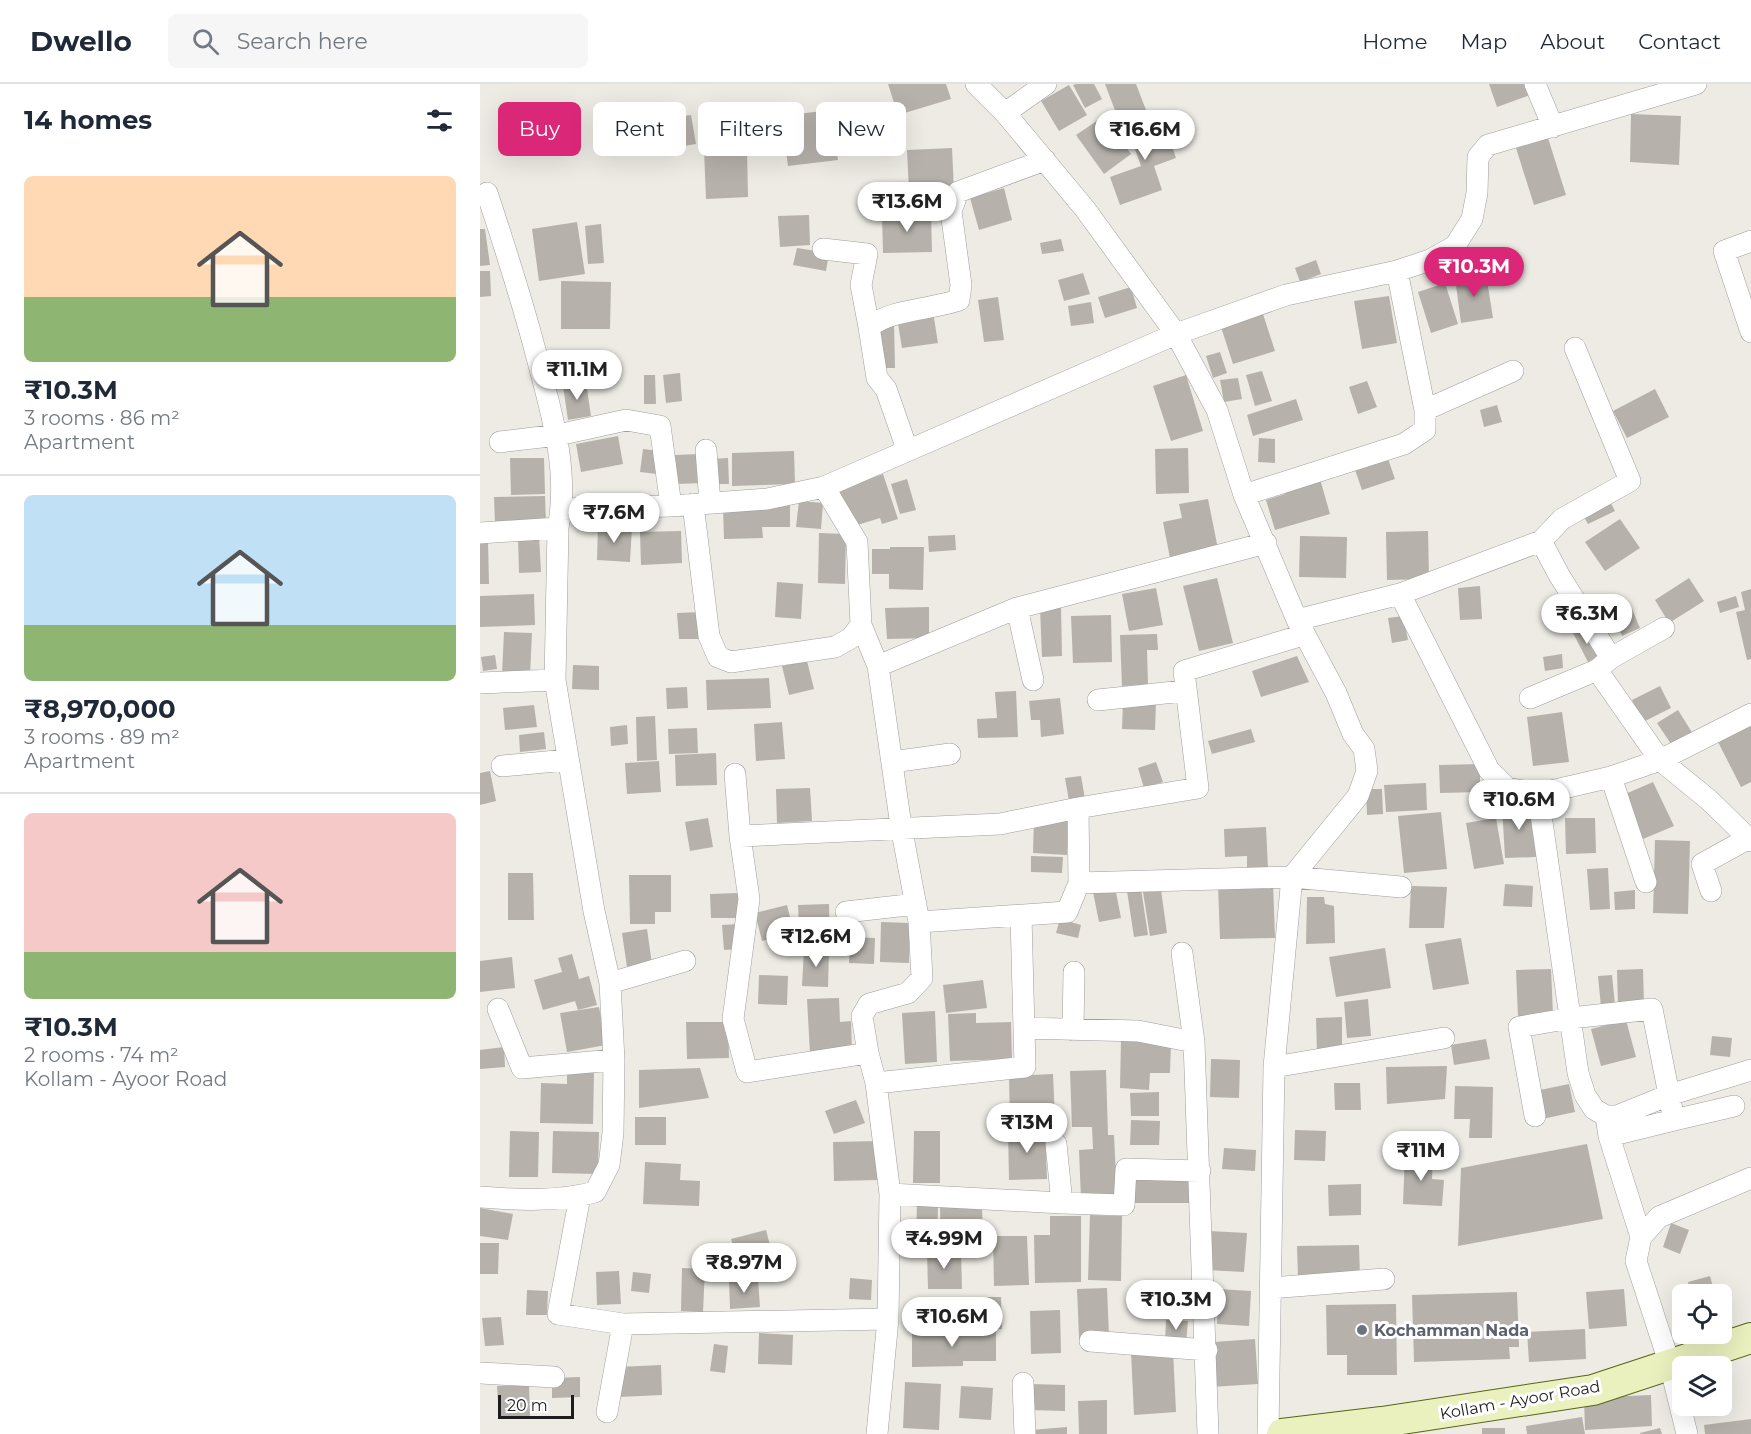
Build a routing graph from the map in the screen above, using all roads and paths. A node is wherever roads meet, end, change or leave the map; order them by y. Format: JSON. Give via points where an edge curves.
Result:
{"nodes":[{"id":1,"x":976,"y":84,"type":"edge"},
{"id":2,"x":1046,"y":84,"type":"edge"},
{"id":3,"x":1534,"y":84,"type":"edge"},
{"id":4,"x":1696,"y":84,"type":"edge"},
{"id":5,"x":1005,"y":113,"type":"junction"},
{"id":6,"x":1553,"y":127,"type":"junction"},
{"id":7,"x":1045,"y":160,"type":"junction"},
{"id":8,"x":487,"y":193,"type":"dead end"},
{"id":9,"x":1751,"y":241,"type":"edge"},
{"id":10,"x":823,"y":249,"type":"dead end"},
{"id":11,"x":1397,"y":271,"type":"junction"},
{"id":12,"x":869,"y":327,"type":"junction"},
{"id":13,"x":1751,"y":332,"type":"edge"},
{"id":14,"x":1176,"y":334,"type":"junction"},
{"id":15,"x":1575,"y":348,"type":"dead end"},
{"id":16,"x":1514,"y":371,"type":"dead end"},
{"id":17,"x":1425,"y":410,"type":"junction"},
{"id":18,"x":558,"y":435,"type":"junction"},
{"id":19,"x":500,"y":442,"type":"dead end"},
{"id":20,"x":907,"y":449,"type":"junction"},
{"id":21,"x":706,"y":450,"type":"dead end"},
{"id":22,"x":824,"y":488,"type":"junction"},
{"id":23,"x":1244,"y":495,"type":"junction"},
{"id":24,"x":702,"y":504,"type":"junction"},
{"id":25,"x":671,"y":506,"type":"junction"},
{"id":26,"x":560,"y":519,"type":"junction"},
{"id":27,"x":480,"y":533,"type":"edge"},
{"id":28,"x":1541,"y":541,"type":"junction"},
{"id":29,"x":1266,"y":543,"type":"junction"},
{"id":30,"x":1400,"y":594,"type":"junction"},
{"id":31,"x":1017,"y":608,"type":"junction"},
{"id":32,"x":861,"y":626,"type":"junction"},
{"id":33,"x":1300,"y":628,"type":"junction"},
{"id":34,"x":1664,"y":628,"type":"dead end"},
{"id":35,"x":1604,"y":664,"type":"junction"},
{"id":36,"x":878,"y":666,"type":"junction"},
{"id":37,"x":555,"y":680,"type":"junction"},
{"id":38,"x":1033,"y":680,"type":"dead end"},
{"id":39,"x":480,"y":683,"type":"edge"},
{"id":40,"x":1184,"y":691,"type":"junction"},
{"id":41,"x":1530,"y":698,"type":"dead end"},
{"id":42,"x":1098,"y":700,"type":"dead end"},
{"id":43,"x":1751,"y":714,"type":"edge"},
{"id":44,"x":950,"y":754,"type":"dead end"},
{"id":45,"x":567,"y":760,"type":"junction"},
{"id":46,"x":1660,"y":760,"type":"junction"},
{"id":47,"x":892,"y":762,"type":"junction"},
{"id":48,"x":502,"y":766,"type":"dead end"},
{"id":49,"x":735,"y":774,"type":"dead end"},
{"id":50,"x":1611,"y":777,"type":"junction"},
{"id":51,"x":1538,"y":794,"type":"junction"},
{"id":52,"x":1078,"y":808,"type":"junction"},
{"id":53,"x":902,"y":826,"type":"junction"},
{"id":54,"x":740,"y":836,"type":"junction"},
{"id":55,"x":1750,"y":839,"type":"edge"},
{"id":56,"x":1292,"y":877,"type":"junction"},
{"id":57,"x":1646,"y":882,"type":"dead end"},
{"id":58,"x":1079,"y":883,"type":"junction"},
{"id":59,"x":1401,"y":887,"type":"dead end"},
{"id":60,"x":1711,"y":891,"type":"dead end"},
{"id":61,"x":846,"y":912,"type":"dead end"},
{"id":62,"x":918,"y":913,"type":"junction"},
{"id":63,"x":1021,"y":916,"type":"junction"},
{"id":64,"x":1182,"y":953,"type":"dead end"},
{"id":65,"x":685,"y":961,"type":"dead end"},
{"id":66,"x":1074,"y":972,"type":"dead end"},
{"id":67,"x":610,"y":983,"type":"junction"},
{"id":68,"x":498,"y":1009,"type":"dead end"},
{"id":69,"x":1571,"y":1018,"type":"junction"},
{"id":70,"x":1024,"y":1028,"type":"junction"},
{"id":71,"x":1073,"y":1030,"type":"junction"},
{"id":72,"x":1444,"y":1038,"type":"dead end"},
{"id":73,"x":1194,"y":1042,"type":"junction"},
{"id":74,"x":868,"y":1053,"type":"junction"},
{"id":75,"x":614,"y":1060,"type":"junction"},
{"id":76,"x":1274,"y":1067,"type":"junction"},
{"id":77,"x":1751,"y":1070,"type":"edge"},
{"id":78,"x":876,"y":1083,"type":"junction"},
{"id":79,"x":1669,"y":1095,"type":"junction"},
{"id":80,"x":1734,"y":1106,"type":"dead end"},
{"id":81,"x":1536,"y":1116,"type":"dead end"},
{"id":82,"x":1674,"y":1120,"type":"junction"},
{"id":83,"x":1607,"y":1126,"type":"junction"},
{"id":84,"x":1056,"y":1144,"type":"dead end"},
{"id":85,"x":1200,"y":1172,"type":"junction"},
{"id":86,"x":1751,"y":1178,"type":"edge"},
{"id":87,"x":890,"y":1194,"type":"junction"},
{"id":88,"x":580,"y":1196,"type":"junction"},
{"id":89,"x":480,"y":1197,"type":"edge"},
{"id":90,"x":1062,"y":1203,"type":"junction"},
{"id":91,"x":1641,"y":1238,"type":"junction"},
{"id":92,"x":1384,"y":1279,"type":"dead end"},
{"id":93,"x":1270,"y":1288,"type":"junction"},
{"id":94,"x":888,"y":1319,"type":"junction"},
{"id":95,"x":623,"y":1324,"type":"junction"},
{"id":96,"x":1751,"y":1338,"type":"edge"},
{"id":97,"x":1090,"y":1341,"type":"dead end"},
{"id":98,"x":1207,"y":1350,"type":"junction"},
{"id":99,"x":1670,"y":1365,"type":"junction"},
{"id":100,"x":480,"y":1373,"type":"edge"},
{"id":101,"x":554,"y":1377,"type":"dead end"},
{"id":102,"x":1023,"y":1383,"type":"dead end"},
{"id":103,"x":607,"y":1413,"type":"dead end"},
{"id":104,"x":1313,"y":1432,"type":"edge"},
{"id":105,"x":877,"y":1434,"type":"edge"},
{"id":106,"x":1024,"y":1434,"type":"edge"},
{"id":107,"x":1208,"y":1434,"type":"edge"},
{"id":108,"x":1268,"y":1434,"type":"edge"},
{"id":109,"x":1282,"y":1434,"type":"edge"},
{"id":110,"x":1687,"y":1434,"type":"edge"}],
"edges":[{"from":1,"to":5,"type":"street"},
{"from":2,"to":5,"type":"street"},
{"from":3,"to":6,"type":"street"},
{"from":4,"to":6,"type":"street"},
{"from":5,"to":7,"type":"street"},
{"from":6,"to":11,"type":"street","via":[[1488,146],[1478,157],[1472,219],[1455,246]]},
{"from":7,"to":12,"type":"street","via":[[958,192],[951,212],[961,285],[959,300],[882,317]]},
{"from":7,"to":14,"type":"street"},
{"from":8,"to":18,"type":"street","via":[[522,301]]},
{"from":9,"to":13,"type":"street","via":[[1724,251]]},
{"from":10,"to":12,"type":"street","via":[[867,254],[861,285]]},
{"from":11,"to":14,"type":"street","via":[[1286,295]]},
{"from":11,"to":17,"type":"street"},
{"from":12,"to":20,"type":"street","via":[[877,378],[886,389]]},
{"from":14,"to":20,"type":"street"},
{"from":14,"to":23,"type":"street","via":[[1216,410]]},
{"from":15,"to":28,"type":"street","via":[[1630,481],[1562,519]]},
{"from":16,"to":17,"type":"street"},
{"from":17,"to":23,"type":"street","via":[[1425,430],[1404,444]]},
{"from":18,"to":19,"type":"street"},
{"from":18,"to":25,"type":"street","via":[[626,420],[660,426]]},
{"from":18,"to":26,"type":"street"},
{"from":20,"to":22,"type":"street"},
{"from":21,"to":24,"type":"street"},
{"from":22,"to":24,"type":"street","via":[[767,499]]},
{"from":22,"to":32,"type":"street","via":[[857,542]]},
{"from":23,"to":29,"type":"street"},
{"from":24,"to":25,"type":"street"},
{"from":24,"to":32,"type":"street","via":[[709,636],[718,657],[731,662],[835,647],[851,638]]},
{"from":25,"to":26,"type":"street"},
{"from":26,"to":27,"type":"street"},
{"from":26,"to":37,"type":"street"},
{"from":28,"to":30,"type":"street"},
{"from":28,"to":35,"type":"street"},
{"from":29,"to":31,"type":"street"},
{"from":29,"to":33,"type":"street"},
{"from":30,"to":33,"type":"street"},
{"from":30,"to":51,"type":"street","via":[[1489,770],[1507,788]]},
{"from":31,"to":36,"type":"street"},
{"from":31,"to":38,"type":"street"},
{"from":32,"to":36,"type":"street"},
{"from":33,"to":40,"type":"street","via":[[1184,671]]},
{"from":33,"to":56,"type":"street","via":[[1364,749],[1367,771],[1358,796]]},
{"from":34,"to":35,"type":"street"},
{"from":35,"to":41,"type":"street"},
{"from":35,"to":46,"type":"street"},
{"from":36,"to":47,"type":"street"},
{"from":37,"to":39,"type":"street"},
{"from":37,"to":45,"type":"street"},
{"from":40,"to":42,"type":"street"},
{"from":40,"to":52,"type":"street","via":[[1198,788]]},
{"from":43,"to":46,"type":"street"},
{"from":44,"to":47,"type":"street"},
{"from":45,"to":48,"type":"street"},
{"from":45,"to":67,"type":"street"},
{"from":46,"to":50,"type":"street"},
{"from":46,"to":55,"type":"street"},
{"from":47,"to":53,"type":"street"},
{"from":49,"to":54,"type":"street"},
{"from":50,"to":51,"type":"street"},
{"from":50,"to":57,"type":"street"},
{"from":51,"to":69,"type":"street"},
{"from":52,"to":53,"type":"street","via":[[1000,824]]},
{"from":52,"to":58,"type":"street"},
{"from":53,"to":54,"type":"street"},
{"from":53,"to":62,"type":"street"},
{"from":54,"to":74,"type":"street","via":[[749,899],[733,1019],[747,1072]]},
{"from":55,"to":60,"type":"street","via":[[1702,864]]},
{"from":56,"to":58,"type":"street"},
{"from":56,"to":59,"type":"street"},
{"from":56,"to":76,"type":"street"},
{"from":58,"to":63,"type":"street","via":[[1067,912]]},
{"from":61,"to":62,"type":"street"},
{"from":62,"to":63,"type":"street"},
{"from":62,"to":74,"type":"street","via":[[922,978],[908,993],[869,1004],[862,1016]]},
{"from":63,"to":70,"type":"street"},
{"from":64,"to":73,"type":"street"},
{"from":65,"to":67,"type":"street"},
{"from":66,"to":71,"type":"street"},
{"from":67,"to":75,"type":"street"},
{"from":68,"to":75,"type":"street","via":[[522,1068]]},
{"from":69,"to":79,"type":"street","via":[[1652,1009]]},
{"from":69,"to":81,"type":"street","via":[[1519,1028]]},
{"from":69,"to":83,"type":"street","via":[[1585,1095]]},
{"from":70,"to":71,"type":"street"},
{"from":70,"to":78,"type":"street","via":[[1025,1067]]},
{"from":71,"to":73,"type":"street","via":[[1138,1031]]},
{"from":72,"to":76,"type":"street"},
{"from":73,"to":85,"type":"street"},
{"from":74,"to":78,"type":"street"},
{"from":75,"to":88,"type":"street","via":[[609,1165],[595,1192]]},
{"from":76,"to":93,"type":"street"},
{"from":77,"to":79,"type":"street"},
{"from":78,"to":87,"type":"street"},
{"from":79,"to":82,"type":"street"},
{"from":79,"to":83,"type":"street","via":[[1617,1116]]},
{"from":80,"to":82,"type":"street"},
{"from":82,"to":83,"type":"street"},
{"from":83,"to":91,"type":"street"},
{"from":84,"to":90,"type":"street"},
{"from":85,"to":90,"type":"street","via":[[1126,1169],[1124,1205]]},
{"from":85,"to":98,"type":"street"},
{"from":86,"to":91,"type":"street","via":[[1659,1217]]},
{"from":87,"to":90,"type":"street"},
{"from":87,"to":94,"type":"street"},
{"from":88,"to":89,"type":"street","via":[[527,1200]]},
{"from":88,"to":95,"type":"street","via":[[558,1314]]},
{"from":91,"to":99,"type":"street","via":[[1636,1261]]},
{"from":92,"to":93,"type":"street"},
{"from":93,"to":108,"type":"street"},
{"from":94,"to":95,"type":"street"},
{"from":94,"to":105,"type":"street"},
{"from":95,"to":103,"type":"street"},
{"from":96,"to":99,"type":"main road","name":"Kollam - Ayoor Road"},
{"from":97,"to":98,"type":"street"},
{"from":98,"to":107,"type":"street"},
{"from":99,"to":104,"type":"main road","name":"Kollam - Ayoor Road","via":[[1593,1390]]},
{"from":99,"to":110,"type":"street"},
{"from":100,"to":101,"type":"street"},
{"from":102,"to":106,"type":"street"},
{"from":104,"to":109,"type":"main road","name":"Kollam - Ayoor Road"}]}
